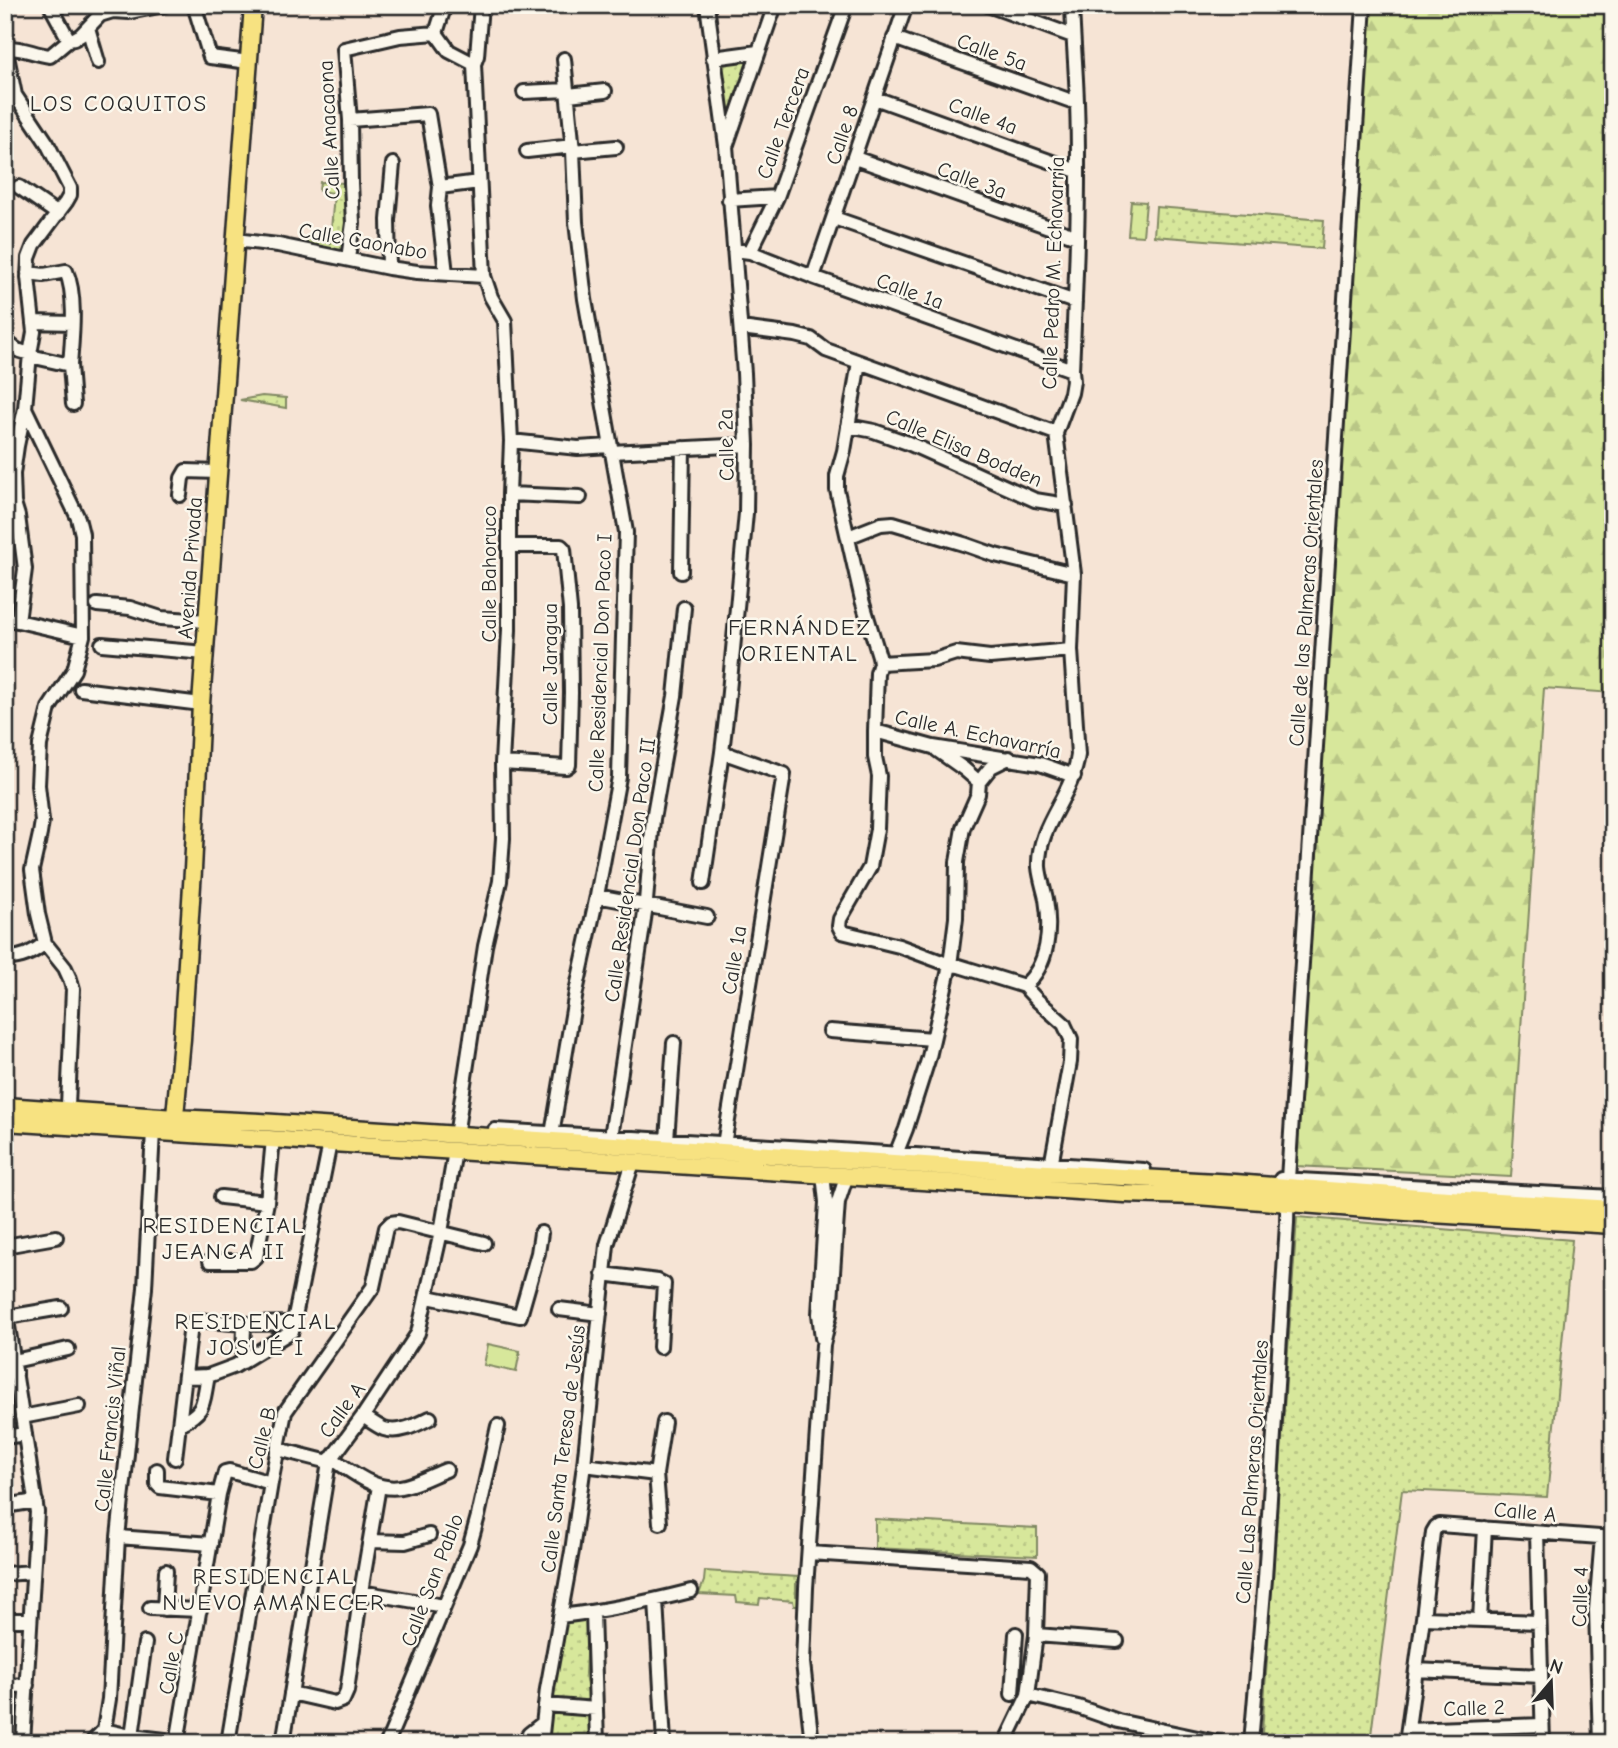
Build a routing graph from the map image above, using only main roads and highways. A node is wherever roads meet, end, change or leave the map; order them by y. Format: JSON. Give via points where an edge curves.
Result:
{"nodes":[{"id":1,"x":253,"y":5,"type":"edge"},
{"id":2,"x":5,"y":1103,"type":"edge"},
{"id":3,"x":174,"y":1121,"type":"junction"},
{"id":4,"x":5,"y":1122,"type":"edge"},
{"id":5,"x":456,"y":1138,"type":"junction"},
{"id":6,"x":1288,"y":1190,"type":"junction"},
{"id":7,"x":1613,"y":1207,"type":"edge"}],
"edges":[{"from":1,"to":3,"type":"main road","name":"Avenida Privada"},
{"from":2,"to":3,"type":"main road"},
{"from":3,"to":4,"type":"main road","via":[[153,1131]]},
{"from":3,"to":5,"type":"main road","via":[[262,1122]]},
{"from":3,"to":5,"type":"main road","via":[[273,1139],[330,1143]]},
{"from":5,"to":6,"type":"main road","via":[[552,1137],[894,1158]]},
{"from":5,"to":6,"type":"main road","via":[[633,1162],[823,1174]]},
{"from":6,"to":7,"type":"main road","via":[[1432,1214]]}]}
